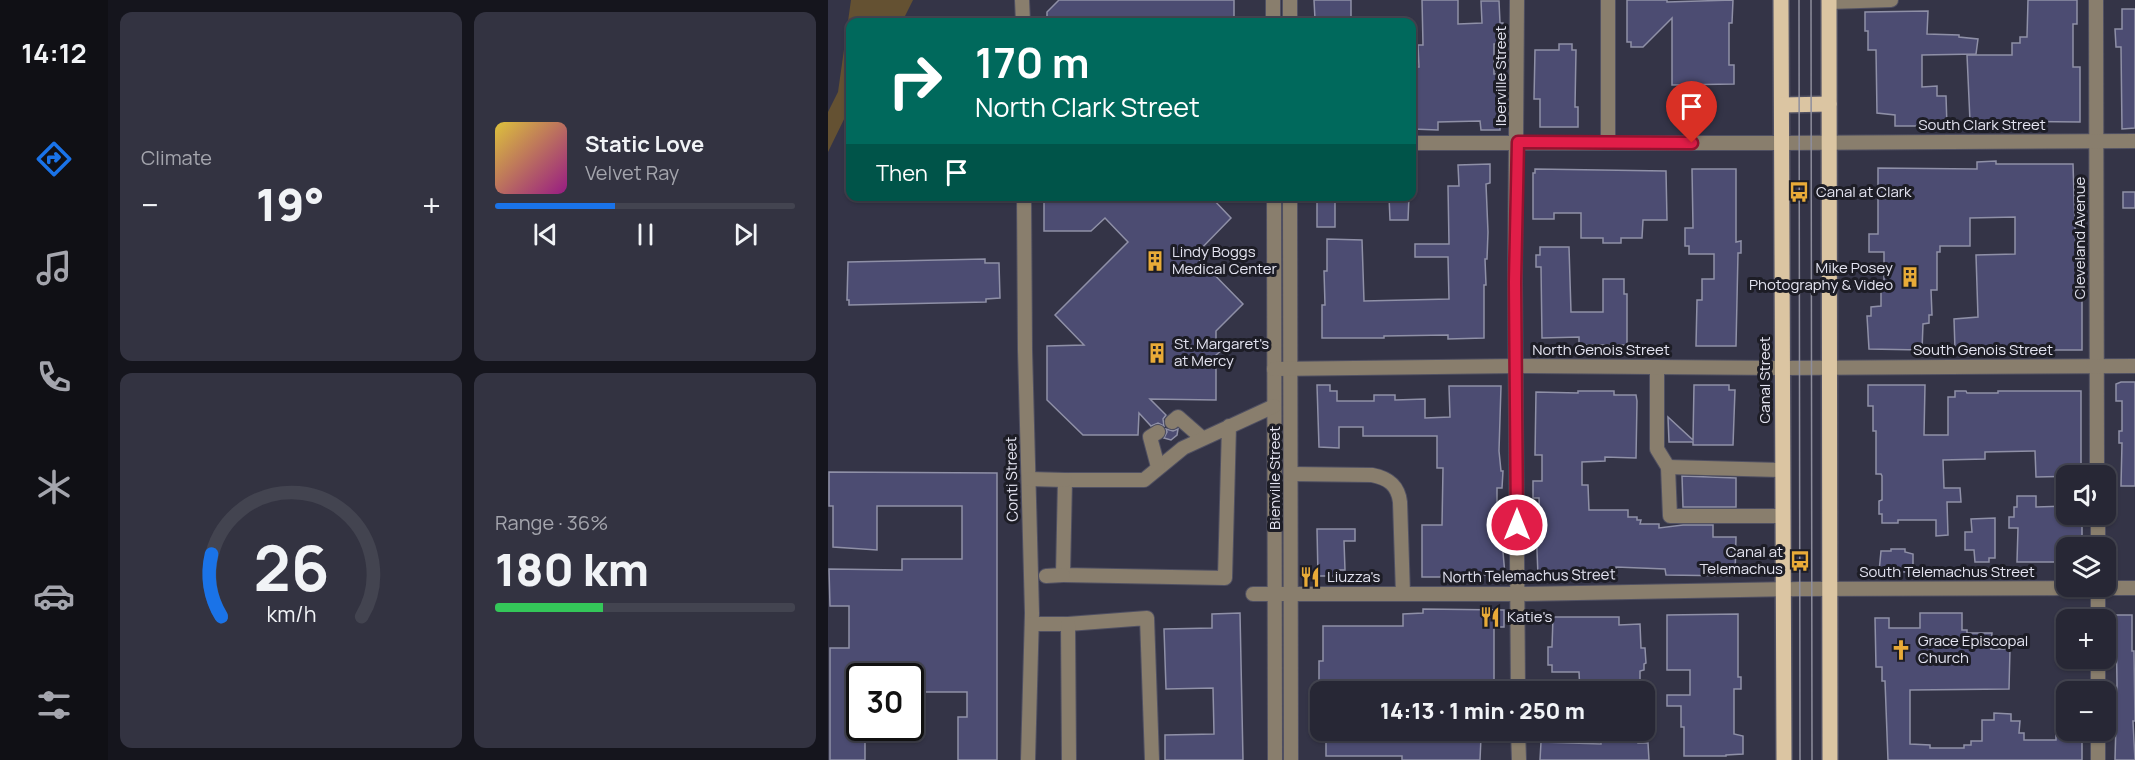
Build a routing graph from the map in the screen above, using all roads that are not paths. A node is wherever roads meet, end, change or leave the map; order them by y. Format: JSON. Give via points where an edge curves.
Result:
{"nodes":[{"id":1,"x":1022,"y":0,"type":"edge"},
{"id":2,"x":1273,"y":0,"type":"edge"},
{"id":3,"x":1290,"y":0,"type":"edge"},
{"id":4,"x":1517,"y":0,"type":"edge"},
{"id":5,"x":1608,"y":0,"type":"edge"},
{"id":6,"x":1780,"y":0,"type":"edge"},
{"id":7,"x":1891,"y":0,"type":"edge"},
{"id":8,"x":2096,"y":0,"type":"edge"},
{"id":9,"x":1829,"y":1,"type":"edge"},
{"id":10,"x":1023,"y":18,"type":"edge"},
{"id":11,"x":1273,"y":18,"type":"edge"},
{"id":12,"x":1290,"y":18,"type":"edge"},
{"id":13,"x":1829,"y":104,"type":"junction"},
{"id":14,"x":1782,"y":105,"type":"junction"},
{"id":15,"x":2097,"y":141,"type":"junction"},
{"id":16,"x":2135,"y":141,"type":"edge"},
{"id":17,"x":1518,"y":142,"type":"junction"},
{"id":18,"x":1416,"y":143,"type":"edge"},
{"id":19,"x":1608,"y":143,"type":"junction"},
{"id":20,"x":1782,"y":143,"type":"junction"},
{"id":21,"x":1829,"y":143,"type":"junction"},
{"id":22,"x":1024,"y":201,"type":"edge"},
{"id":23,"x":1274,"y":201,"type":"edge"},
{"id":24,"x":1290,"y":201,"type":"edge"},
{"id":25,"x":1516,"y":366,"type":"junction"},
{"id":26,"x":2097,"y":366,"type":"junction"},
{"id":27,"x":2135,"y":366,"type":"edge"},
{"id":28,"x":1657,"y":367,"type":"junction"},
{"id":29,"x":1830,"y":367,"type":"junction"},
{"id":30,"x":1292,"y":368,"type":"junction"},
{"id":31,"x":1783,"y":368,"type":"junction"},
{"id":32,"x":1274,"y":369,"type":"junction"},
{"id":33,"x":1274,"y":406,"type":"junction"},
{"id":34,"x":1172,"y":422,"type":"dead end"},
{"id":35,"x":1229,"y":426,"type":"junction"},
{"id":36,"x":1158,"y":432,"type":"dead end"},
{"id":37,"x":1202,"y":438,"type":"junction"},
{"id":38,"x":2097,"y":465,"type":"edge"},
{"id":39,"x":1158,"y":467,"type":"junction"},
{"id":40,"x":1668,"y":467,"type":"junction"},
{"id":41,"x":1783,"y":470,"type":"junction"},
{"id":42,"x":1291,"y":474,"type":"junction"},
{"id":43,"x":1029,"y":479,"type":"junction"},
{"id":44,"x":1065,"y":480,"type":"junction"},
{"id":45,"x":1783,"y":516,"type":"junction"},
{"id":46,"x":1063,"y":575,"type":"junction"},
{"id":47,"x":1046,"y":576,"type":"dead end"},
{"id":48,"x":2056,"y":587,"type":"edge"},
{"id":49,"x":2116,"y":587,"type":"edge"},
{"id":50,"x":2135,"y":588,"type":"edge"},
{"id":51,"x":1784,"y":589,"type":"junction"},
{"id":52,"x":1831,"y":589,"type":"junction"},
{"id":53,"x":1253,"y":594,"type":"dead end"},
{"id":54,"x":1274,"y":594,"type":"junction"},
{"id":55,"x":1290,"y":594,"type":"junction"},
{"id":56,"x":1403,"y":594,"type":"junction"},
{"id":57,"x":1518,"y":594,"type":"junction"},
{"id":58,"x":1032,"y":624,"type":"junction"},
{"id":59,"x":1068,"y":624,"type":"junction"},
{"id":60,"x":1518,"y":681,"type":"edge"},
{"id":61,"x":1518,"y":741,"type":"edge"},
{"id":62,"x":2098,"y":741,"type":"edge"},
{"id":63,"x":1028,"y":760,"type":"edge"},
{"id":64,"x":1068,"y":760,"type":"edge"},
{"id":65,"x":1152,"y":760,"type":"edge"},
{"id":66,"x":1275,"y":760,"type":"edge"},
{"id":67,"x":1291,"y":760,"type":"edge"},
{"id":68,"x":1519,"y":760,"type":"edge"},
{"id":69,"x":1784,"y":760,"type":"edge"},
{"id":70,"x":1830,"y":760,"type":"edge"},
{"id":71,"x":2098,"y":760,"type":"edge"}],
"edges":[{"from":1,"to":10,"type":"street"},
{"from":2,"to":11,"type":"street"},
{"from":3,"to":12,"type":"street"},
{"from":4,"to":17,"type":"street","name":"Iberville Street"},
{"from":5,"to":19,"type":"street"},
{"from":6,"to":14,"type":"main road","name":"Canal Street"},
{"from":7,"to":9,"type":"street"},
{"from":8,"to":15,"type":"street","name":"Cleveland Avenue"},
{"from":9,"to":13,"type":"main road"},
{"from":13,"to":14,"type":"main road"},
{"from":13,"to":21,"type":"main road"},
{"from":14,"to":20,"type":"main road","name":"Canal Street"},
{"from":15,"to":16,"type":"street","name":"South Clark Street"},
{"from":15,"to":21,"type":"street","name":"South Clark Street"},
{"from":15,"to":26,"type":"street","name":"Cleveland Avenue"},
{"from":17,"to":18,"type":"street","name":"South Clark Street"},
{"from":17,"to":19,"type":"street","name":"South Clark Street"},
{"from":17,"to":25,"type":"street","name":"Iberville Street"},
{"from":19,"to":20,"type":"street","name":"South Clark Street"},
{"from":20,"to":21,"type":"street","name":"South Clark Street"},
{"from":20,"to":31,"type":"main road","name":"Canal Street"},
{"from":21,"to":29,"type":"main road"},
{"from":22,"to":43,"type":"street","name":"Conti Street"},
{"from":23,"to":32,"type":"street","name":"Bienville Street"},
{"from":24,"to":30,"type":"street","name":"Bienville Street"},
{"from":25,"to":28,"type":"street","name":"North Genois Street"},
{"from":25,"to":30,"type":"street","name":"North Genois Street"},
{"from":25,"to":57,"type":"street","name":"Iberville Street"},
{"from":26,"to":27,"type":"street","name":"South Genois Street"},
{"from":26,"to":29,"type":"street","name":"South Genois Street"},
{"from":26,"to":38,"type":"street","name":"Cleveland Avenue"},
{"from":28,"to":31,"type":"street","name":"North Genois Street"},
{"from":28,"to":40,"type":"street","via":[[1657,449]]},
{"from":29,"to":31,"type":"street","name":"South Genois Street"},
{"from":29,"to":52,"type":"main road"},
{"from":30,"to":32,"type":"street","name":"North Genois Street"},
{"from":30,"to":42,"type":"street","name":"Bienville Street"},
{"from":31,"to":41,"type":"main road","name":"Canal Street"},
{"from":32,"to":33,"type":"street","name":"Bienville Street"},
{"from":33,"to":35,"type":"street"},
{"from":33,"to":54,"type":"street","name":"Bienville Street"},
{"from":34,"to":37,"type":"street","via":[[1178,417]]},
{"from":35,"to":37,"type":"street"},
{"from":35,"to":46,"type":"street","via":[[1225,578]]},
{"from":36,"to":39,"type":"street","via":[[1150,437]]},
{"from":37,"to":39,"type":"street"},
{"from":39,"to":44,"type":"street","via":[[1144,480]]},
{"from":40,"to":41,"type":"street"},
{"from":40,"to":45,"type":"street","via":[[1671,516]]},
{"from":41,"to":45,"type":"main road","name":"Canal Street"},
{"from":42,"to":55,"type":"street","name":"Bienville Street"},
{"from":42,"to":56,"type":"street","via":[[1372,475],[1393,484],[1400,502]]},
{"from":43,"to":44,"type":"street"},
{"from":43,"to":58,"type":"street","name":"Conti Street"},
{"from":44,"to":46,"type":"street"},
{"from":45,"to":51,"type":"main road","name":"Canal Street"},
{"from":46,"to":47,"type":"street"},
{"from":48,"to":52,"type":"street","name":"South Telemachus Street"},
{"from":49,"to":50,"type":"street","name":"South Telemachus Street"},
{"from":51,"to":52,"type":"street","name":"South Telemachus Street"},
{"from":51,"to":57,"type":"street","name":"North Telemachus Street"},
{"from":51,"to":69,"type":"main road","name":"Canal Street"},
{"from":52,"to":70,"type":"main road"},
{"from":53,"to":54,"type":"street","name":"North Telemachus Street"},
{"from":54,"to":55,"type":"street","name":"North Telemachus Street"},
{"from":54,"to":66,"type":"street","name":"Bienville Street"},
{"from":55,"to":56,"type":"street","name":"North Telemachus Street"},
{"from":55,"to":67,"type":"street","name":"Bienville Street"},
{"from":56,"to":57,"type":"street","name":"North Telemachus Street"},
{"from":57,"to":60,"type":"street","name":"Iberville Street"},
{"from":58,"to":59,"type":"street"},
{"from":58,"to":63,"type":"street","name":"Conti Street"},
{"from":59,"to":64,"type":"street"},
{"from":59,"to":65,"type":"street","via":[[1147,618]]},
{"from":61,"to":68,"type":"street"},
{"from":62,"to":71,"type":"street"}]}
